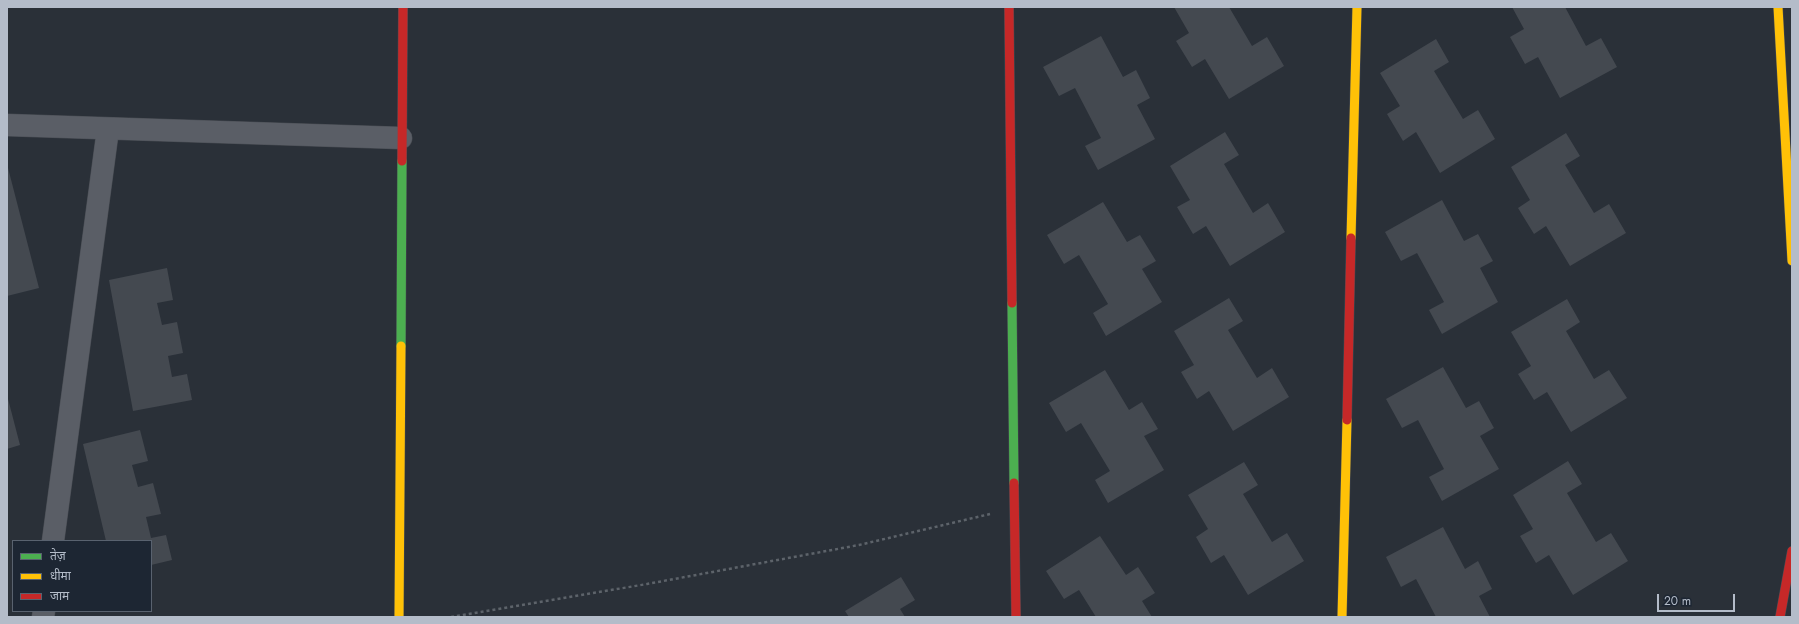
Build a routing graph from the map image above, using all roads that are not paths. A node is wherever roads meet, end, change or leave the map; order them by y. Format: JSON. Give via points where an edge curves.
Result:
{"nodes":[{"id":1,"x":403,"y":7,"type":"edge"},
{"id":2,"x":1009,"y":7,"type":"edge"},
{"id":3,"x":1357,"y":7,"type":"edge"},
{"id":4,"x":1778,"y":7,"type":"edge"},
{"id":5,"x":7,"y":125,"type":"edge"},
{"id":6,"x":108,"y":129,"type":"junction"},
{"id":7,"x":401,"y":138,"type":"junction"},
{"id":8,"x":1792,"y":261,"type":"edge"},
{"id":9,"x":53,"y":540,"type":"edge"},
{"id":10,"x":1792,"y":551,"type":"edge"},
{"id":11,"x":399,"y":617,"type":"edge"},
{"id":12,"x":1016,"y":617,"type":"edge"},
{"id":13,"x":1342,"y":617,"type":"edge"},
{"id":14,"x":1780,"y":617,"type":"edge"}],
"edges":[{"from":1,"to":7,"type":"street"},
{"from":2,"to":12,"type":"street"},
{"from":3,"to":13,"type":"street"},
{"from":4,"to":8,"type":"street"},
{"from":5,"to":6,"type":"street"},
{"from":6,"to":7,"type":"street"},
{"from":6,"to":9,"type":"street"},
{"from":7,"to":11,"type":"street"},
{"from":10,"to":14,"type":"street"}]}
